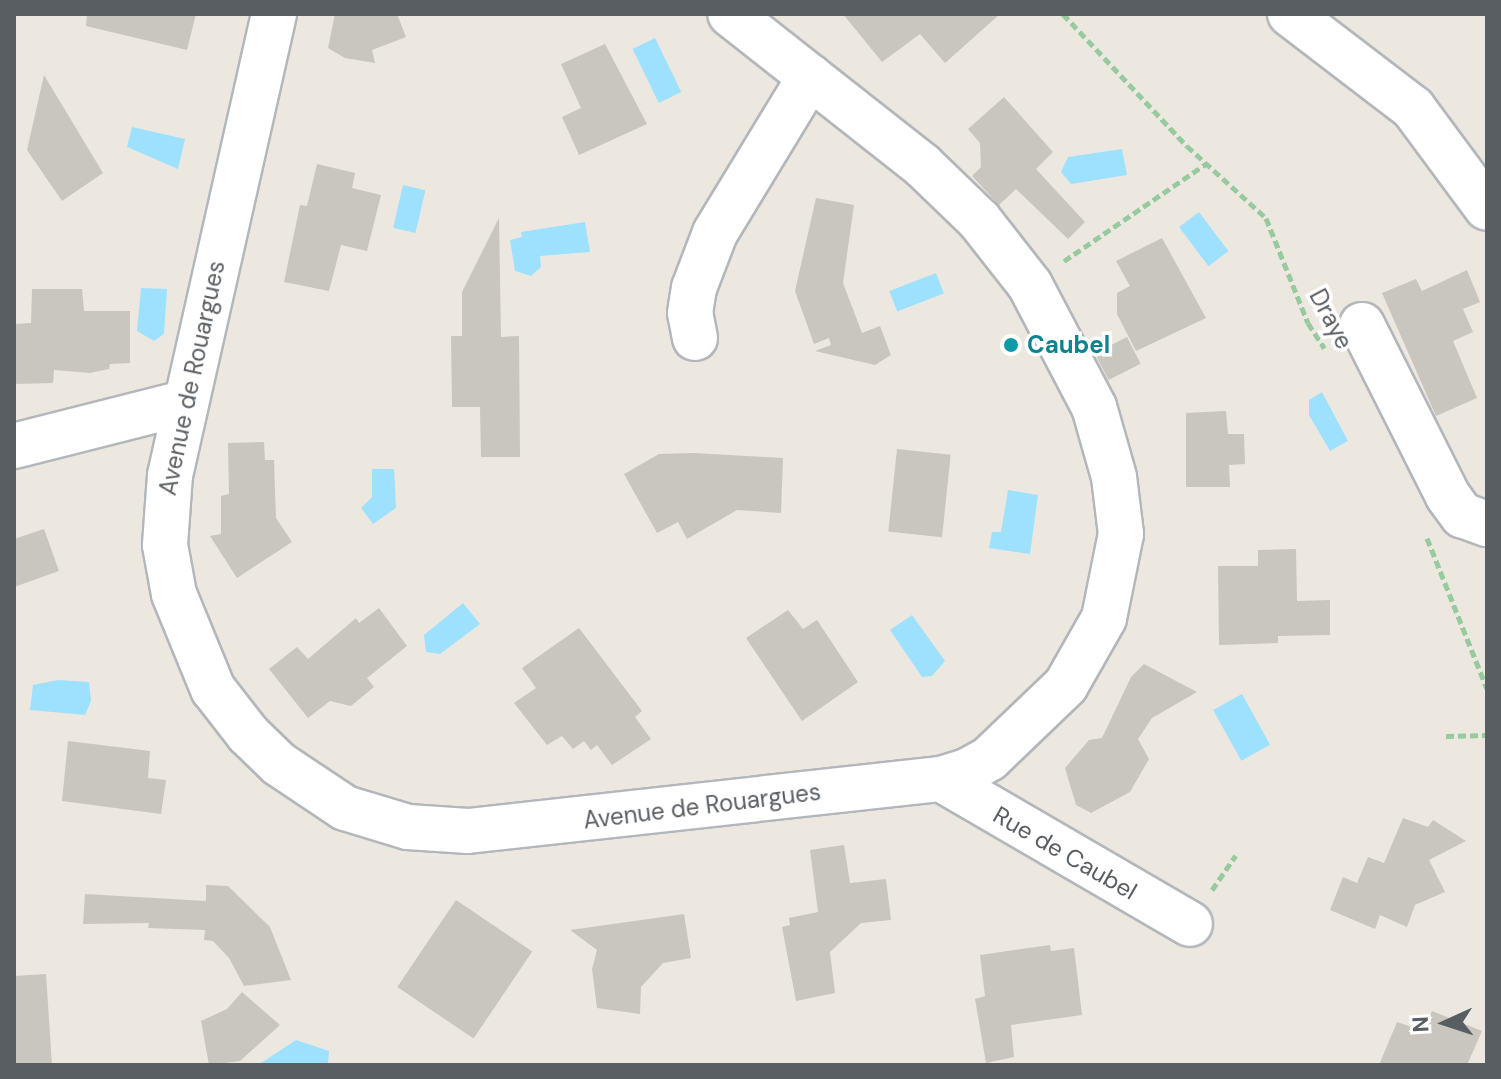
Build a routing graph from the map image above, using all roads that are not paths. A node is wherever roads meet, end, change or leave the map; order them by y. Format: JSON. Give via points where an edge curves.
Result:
{"nodes":[{"id":1,"x":274,"y":14,"type":"edge"},
{"id":2,"x":730,"y":14,"type":"edge"},
{"id":3,"x":1290,"y":14,"type":"edge"},
{"id":4,"x":810,"y":77,"type":"junction"},
{"id":5,"x":1487,"y":208,"type":"edge"},
{"id":6,"x":1362,"y":325,"type":"dead end"},
{"id":7,"x":695,"y":338,"type":"dead end"},
{"id":8,"x":184,"y":403,"type":"junction"},
{"id":9,"x":14,"y":446,"type":"edge"},
{"id":10,"x":1487,"y":524,"type":"edge"},
{"id":11,"x":941,"y":779,"type":"junction"},
{"id":12,"x":1190,"y":924,"type":"dead end"}],
"edges":[{"from":1,"to":8,"type":"street","name":"Avenue de Rouargues"},
{"from":2,"to":4,"type":"street","name":"Avenue de Rouargues"},
{"from":3,"to":5,"type":"street","via":[[1413,108]]},
{"from":4,"to":7,"type":"street","via":[[715,233],[694,288],[690,313]]},
{"from":4,"to":11,"type":"street","name":"Avenue de Rouargues","via":[[922,165],[979,220],[1030,285],[1094,407],[1114,477],[1121,534],[1114,580],[1104,618],[1066,685],[990,758]]},
{"from":6,"to":10,"type":"street","via":[[1448,496],[1462,515]]},
{"from":8,"to":9,"type":"street"},
{"from":8,"to":11,"type":"street","name":"Avenue de Rouargues","via":[[165,509],[165,545],[190,641],[213,689],[248,734],[314,790],[345,808],[408,827],[499,831]]},
{"from":11,"to":12,"type":"street","name":"Rue de Caubel"}]}
